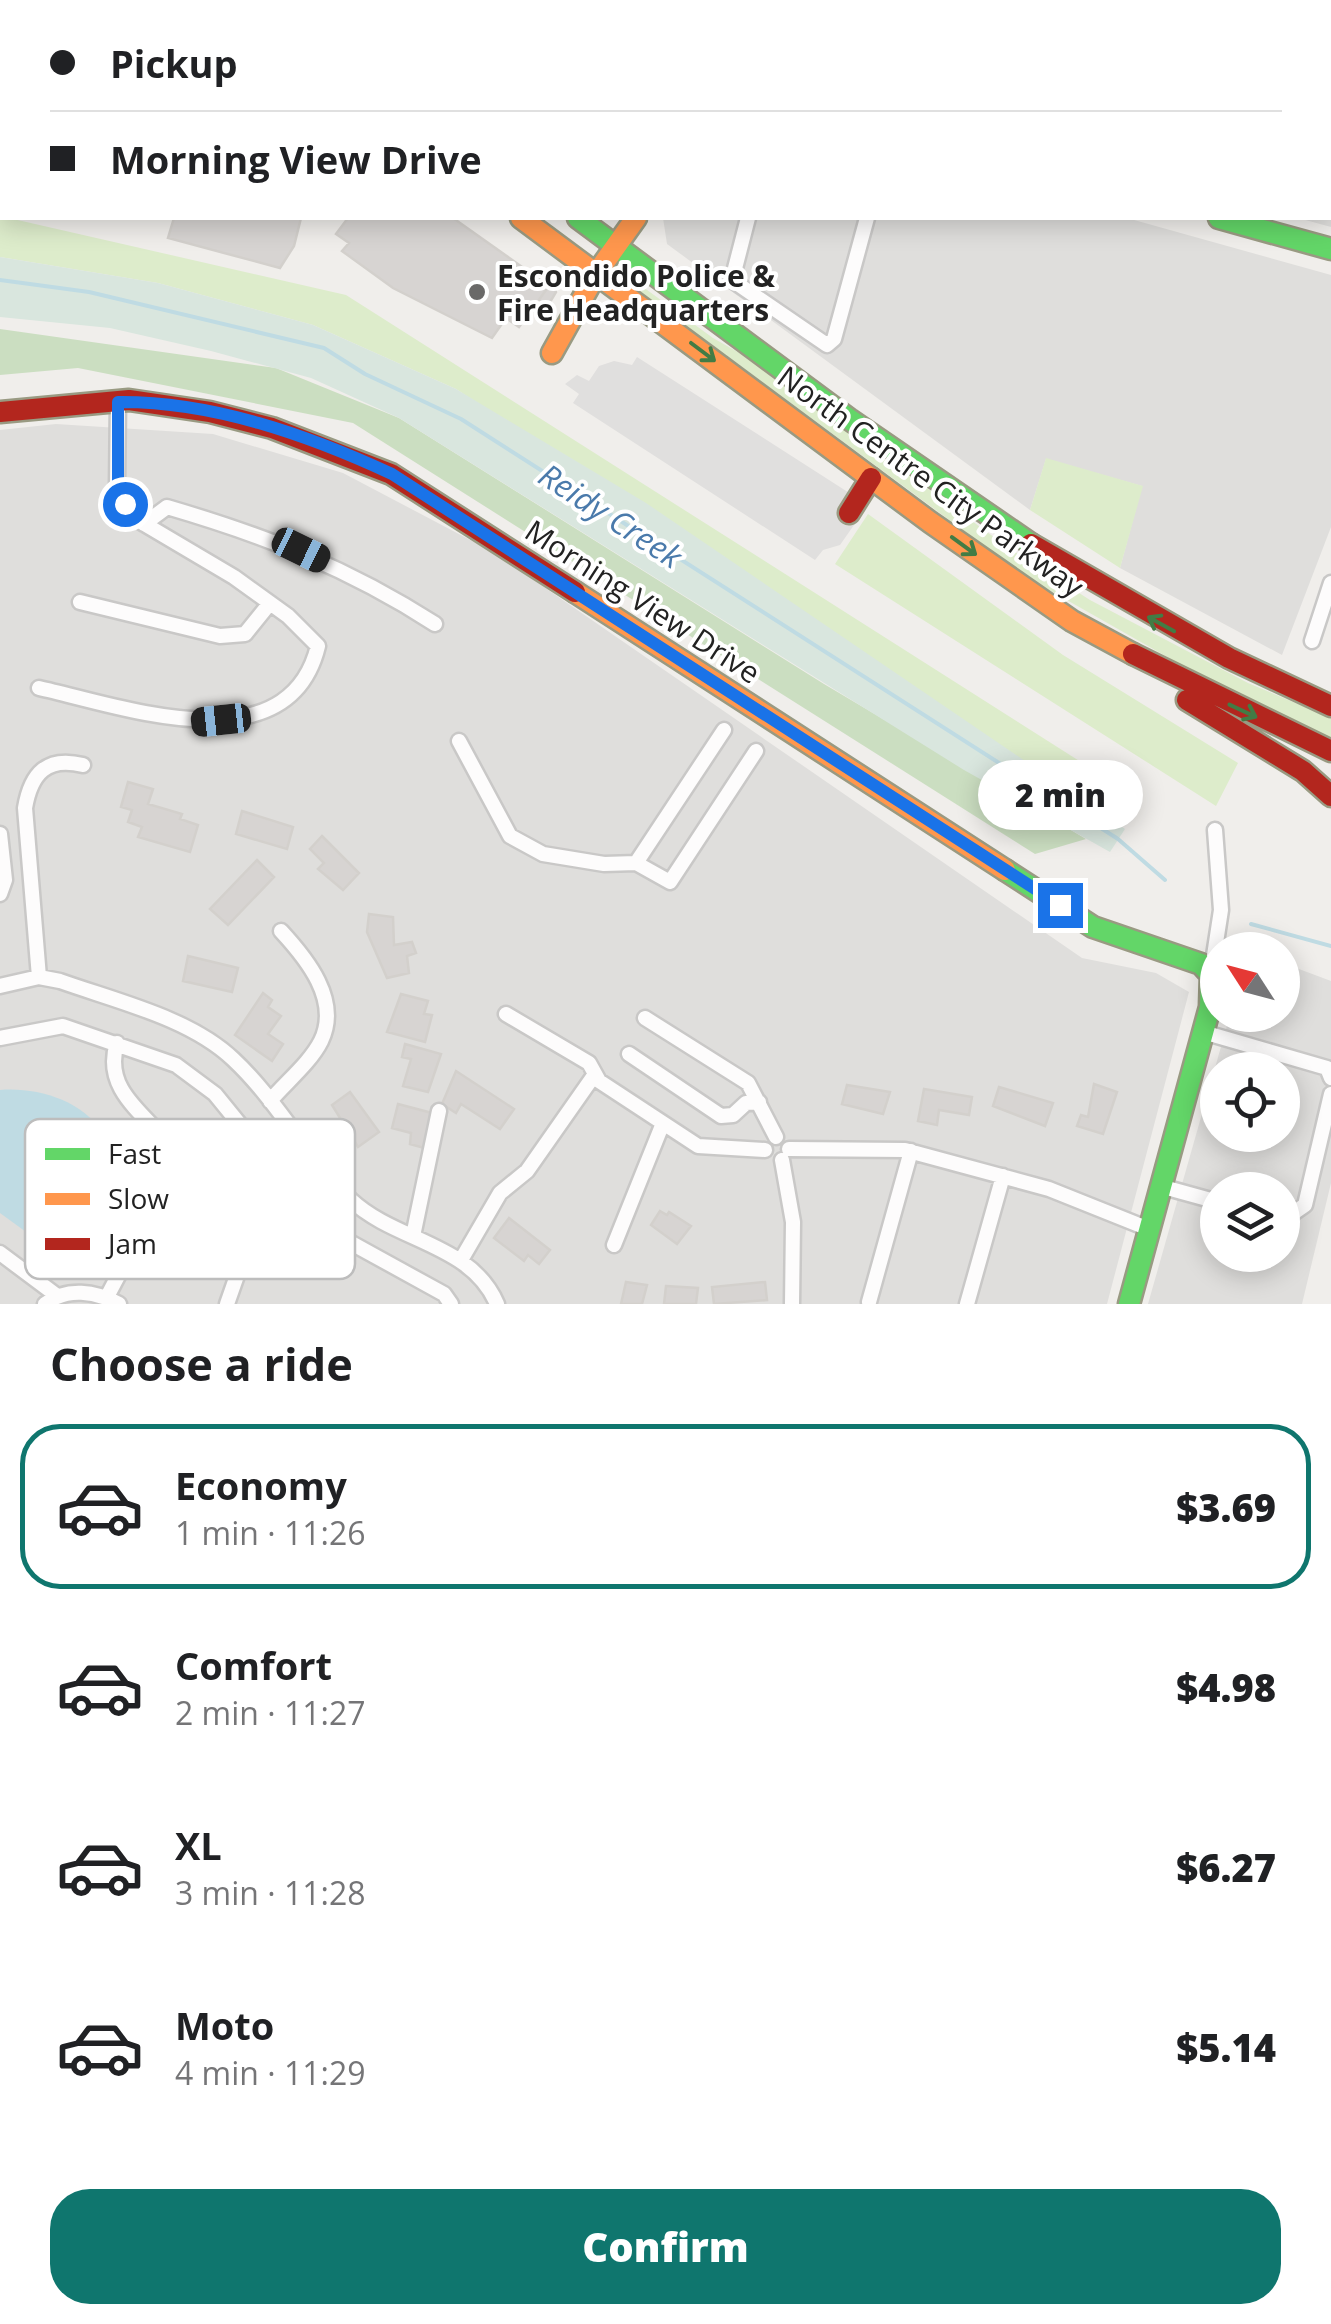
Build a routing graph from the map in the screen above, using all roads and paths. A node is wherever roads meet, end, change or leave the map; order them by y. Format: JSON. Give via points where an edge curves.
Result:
{"nodes":[{"id":1,"x":525,"y":220,"type":"edge"},
{"id":2,"x":581,"y":220,"type":"edge"},
{"id":3,"x":635,"y":220,"type":"edge"},
{"id":4,"x":747,"y":220,"type":"edge"},
{"id":5,"x":866,"y":220,"type":"edge"},
{"id":6,"x":1226,"y":220,"type":"edge"},
{"id":7,"x":616,"y":245,"type":"junction"},
{"id":8,"x":1331,"y":250,"type":"edge"},
{"id":9,"x":596,"y":274,"type":"junction"},
{"id":10,"x":552,"y":353,"type":"dead end"},
{"id":11,"x":118,"y":402,"type":"junction"},
{"id":12,"x":0,"y":412,"type":"edge"},
{"id":13,"x":871,"y":478,"type":"junction"},
{"id":14,"x":849,"y":513,"type":"dead end"},
{"id":15,"x":144,"y":524,"type":"junction"},
{"id":16,"x":1331,"y":583,"type":"edge"},
{"id":17,"x":80,"y":602,"type":"dead end"},
{"id":18,"x":270,"y":603,"type":"junction"},
{"id":19,"x":1072,"y":621,"type":"junction"},
{"id":20,"x":436,"y":624,"type":"dead end"},
{"id":21,"x":1312,"y":641,"type":"dead end"},
{"id":22,"x":39,"y":688,"type":"dead end"},
{"id":23,"x":1331,"y":706,"type":"edge"},
{"id":24,"x":724,"y":730,"type":"dead end"},
{"id":25,"x":459,"y":742,"type":"dead end"},
{"id":26,"x":756,"y":751,"type":"dead end"},
{"id":27,"x":1331,"y":751,"type":"edge"},
{"id":28,"x":83,"y":765,"type":"dead end"},
{"id":29,"x":1331,"y":796,"type":"edge"},
{"id":30,"x":1214,"y":830,"type":"dead end"},
{"id":31,"x":0,"y":834,"type":"edge"},
{"id":32,"x":636,"y":863,"type":"junction"},
{"id":33,"x":0,"y":894,"type":"edge"},
{"id":34,"x":281,"y":931,"type":"dead end"},
{"id":35,"x":1218,"y":932,"type":"edge"},
{"id":36,"x":1200,"y":964,"type":"edge"},
{"id":37,"x":39,"y":978,"type":"junction"},
{"id":38,"x":0,"y":986,"type":"edge"},
{"id":39,"x":506,"y":1014,"type":"dead end"},
{"id":40,"x":644,"y":1018,"type":"dead end"},
{"id":41,"x":1204,"y":1032,"type":"joint"},
{"id":42,"x":0,"y":1038,"type":"edge"},
{"id":43,"x":116,"y":1044,"type":"junction"},
{"id":44,"x":629,"y":1054,"type":"dead end"},
{"id":45,"x":595,"y":1074,"type":"junction"},
{"id":46,"x":1331,"y":1078,"type":"edge"},
{"id":47,"x":1331,"y":1094,"type":"edge"},
{"id":48,"x":270,"y":1101,"type":"junction"},
{"id":49,"x":759,"y":1102,"type":"junction"},
{"id":50,"x":439,"y":1112,"type":"dead end"},
{"id":51,"x":147,"y":1119,"type":"edge"},
{"id":52,"x":235,"y":1119,"type":"edge"},
{"id":53,"x":285,"y":1119,"type":"edge"},
{"id":54,"x":663,"y":1123,"type":"junction"},
{"id":55,"x":776,"y":1137,"type":"junction"},
{"id":56,"x":764,"y":1150,"type":"junction"},
{"id":57,"x":911,"y":1151,"type":"junction"},
{"id":58,"x":785,"y":1154,"type":"junction"},
{"id":59,"x":1002,"y":1176,"type":"junction"},
{"id":60,"x":1160,"y":1186,"type":"junction"},
{"id":61,"x":1200,"y":1197,"type":"edge"},
{"id":62,"x":355,"y":1202,"type":"edge"},
{"id":63,"x":1300,"y":1208,"type":"edge"},
{"id":64,"x":1150,"y":1228,"type":"junction"},
{"id":65,"x":413,"y":1236,"type":"junction"},
{"id":66,"x":355,"y":1245,"type":"edge"},
{"id":67,"x":614,"y":1245,"type":"dead end"},
{"id":68,"x":0,"y":1253,"type":"edge"},
{"id":69,"x":461,"y":1260,"type":"junction"},
{"id":70,"x":25,"y":1276,"type":"edge"},
{"id":71,"x":28,"y":1279,"type":"edge"},
{"id":72,"x":236,"y":1279,"type":"edge"},
{"id":73,"x":50,"y":1299,"type":"edge"},
{"id":74,"x":113,"y":1301,"type":"edge"},
{"id":75,"x":869,"y":1302,"type":"edge"},
{"id":76,"x":227,"y":1304,"type":"edge"},
{"id":77,"x":451,"y":1304,"type":"edge"},
{"id":78,"x":497,"y":1304,"type":"edge"},
{"id":79,"x":792,"y":1304,"type":"edge"},
{"id":80,"x":967,"y":1304,"type":"edge"},
{"id":81,"x":1129,"y":1304,"type":"edge"}],
"edges":[{"from":1,"to":9,"type":"main road","name":"North Centre City Parkway"},
{"from":2,"to":7,"type":"main road","name":"North Centre City Parkway"},
{"from":3,"to":7,"type":"main road"},
{"from":4,"to":5,"type":"street","via":[[732,280],[827,345]]},
{"from":6,"to":8,"type":"main road"},
{"from":7,"to":9,"type":"main road"},
{"from":23,"to":7,"type":"main road","name":"North Centre City Parkway","one_way":true,"via":[[1179,634],[1004,530]]},
{"from":9,"to":10,"type":"main road"},
{"from":9,"to":13,"type":"main road","name":"North Centre City Parkway","one_way":true},
{"from":11,"to":12,"type":"main road","name":"Morning View Drive"},
{"from":11,"to":15,"type":"street","via":[[118,486]]},
{"from":11,"to":36,"type":"main road","name":"Morning View Drive","via":[[146,401],[294,432],[392,474],[1094,927]]},
{"from":13,"to":14,"type":"main road"},
{"from":13,"to":19,"type":"main road","name":"North Centre City Parkway","one_way":true},
{"from":15,"to":18,"type":"street"},
{"from":15,"to":20,"type":"street","via":[[167,507],[301,550]]},
{"from":16,"to":21,"type":"street"},
{"from":17,"to":18,"type":"street","via":[[220,636],[246,634]]},
{"from":18,"to":22,"type":"street","via":[[318,646],[304,682],[246,718],[197,723]]},
{"from":19,"to":27,"type":"main road","name":"North Centre City Parkway","one_way":true},
{"from":19,"to":29,"type":"main road","via":[[1303,771]]},
{"from":24,"to":32,"type":"street"},
{"from":25,"to":32,"type":"street","via":[[510,836],[543,854]]},
{"from":26,"to":32,"type":"street","via":[[670,882]]},
{"from":28,"to":37,"type":"street","via":[[62,760],[43,767],[29,786],[25,808]]},
{"from":30,"to":35,"type":"street"},
{"from":31,"to":33,"type":"street","via":[[6,880]]},
{"from":34,"to":48,"type":"street","via":[[310,962],[326,1022],[320,1042]]},
{"from":37,"to":38,"type":"street"},
{"from":37,"to":48,"type":"street","via":[[116,1000],[196,1034],[232,1058]]},
{"from":39,"to":45,"type":"street","via":[[589,1063]]},
{"from":40,"to":49,"type":"street","via":[[748,1084]]},
{"from":41,"to":46,"type":"street","via":[[1327,1068]]},
{"from":41,"to":60,"type":"main road"},
{"from":42,"to":43,"type":"street","via":[[63,1026]]},
{"from":43,"to":51,"type":"street","via":[[114,1082]]},
{"from":43,"to":52,"type":"street","via":[[176,1065]]},
{"from":44,"to":49,"type":"street","via":[[722,1116]]},
{"from":45,"to":54,"type":"street"},
{"from":45,"to":69,"type":"street","via":[[527,1172],[500,1194]]},
{"from":47,"to":63,"type":"street"},
{"from":48,"to":53,"type":"street"},
{"from":49,"to":55,"type":"street"},
{"from":50,"to":65,"type":"street"},
{"from":54,"to":56,"type":"street","via":[[698,1146]]},
{"from":54,"to":67,"type":"street"},
{"from":55,"to":56,"type":"street"},
{"from":55,"to":58,"type":"street","via":[[785,1140]]},
{"from":56,"to":58,"type":"street","via":[[773,1161]]},
{"from":57,"to":58,"type":"street"},
{"from":57,"to":59,"type":"street"},
{"from":57,"to":75,"type":"street"},
{"from":58,"to":79,"type":"street"},
{"from":59,"to":64,"type":"street"},
{"from":59,"to":80,"type":"street"},
{"from":60,"to":61,"type":"street"},
{"from":60,"to":64,"type":"main road"},
{"from":62,"to":65,"type":"street"},
{"from":64,"to":81,"type":"main road"},
{"from":65,"to":69,"type":"street"},
{"from":66,"to":77,"type":"street"},
{"from":68,"to":70,"type":"street"},
{"from":69,"to":78,"type":"street"},
{"from":71,"to":73,"type":"street"},
{"from":72,"to":76,"type":"street"},
{"from":73,"to":74,"type":"street","via":[[80,1292]]}]}
